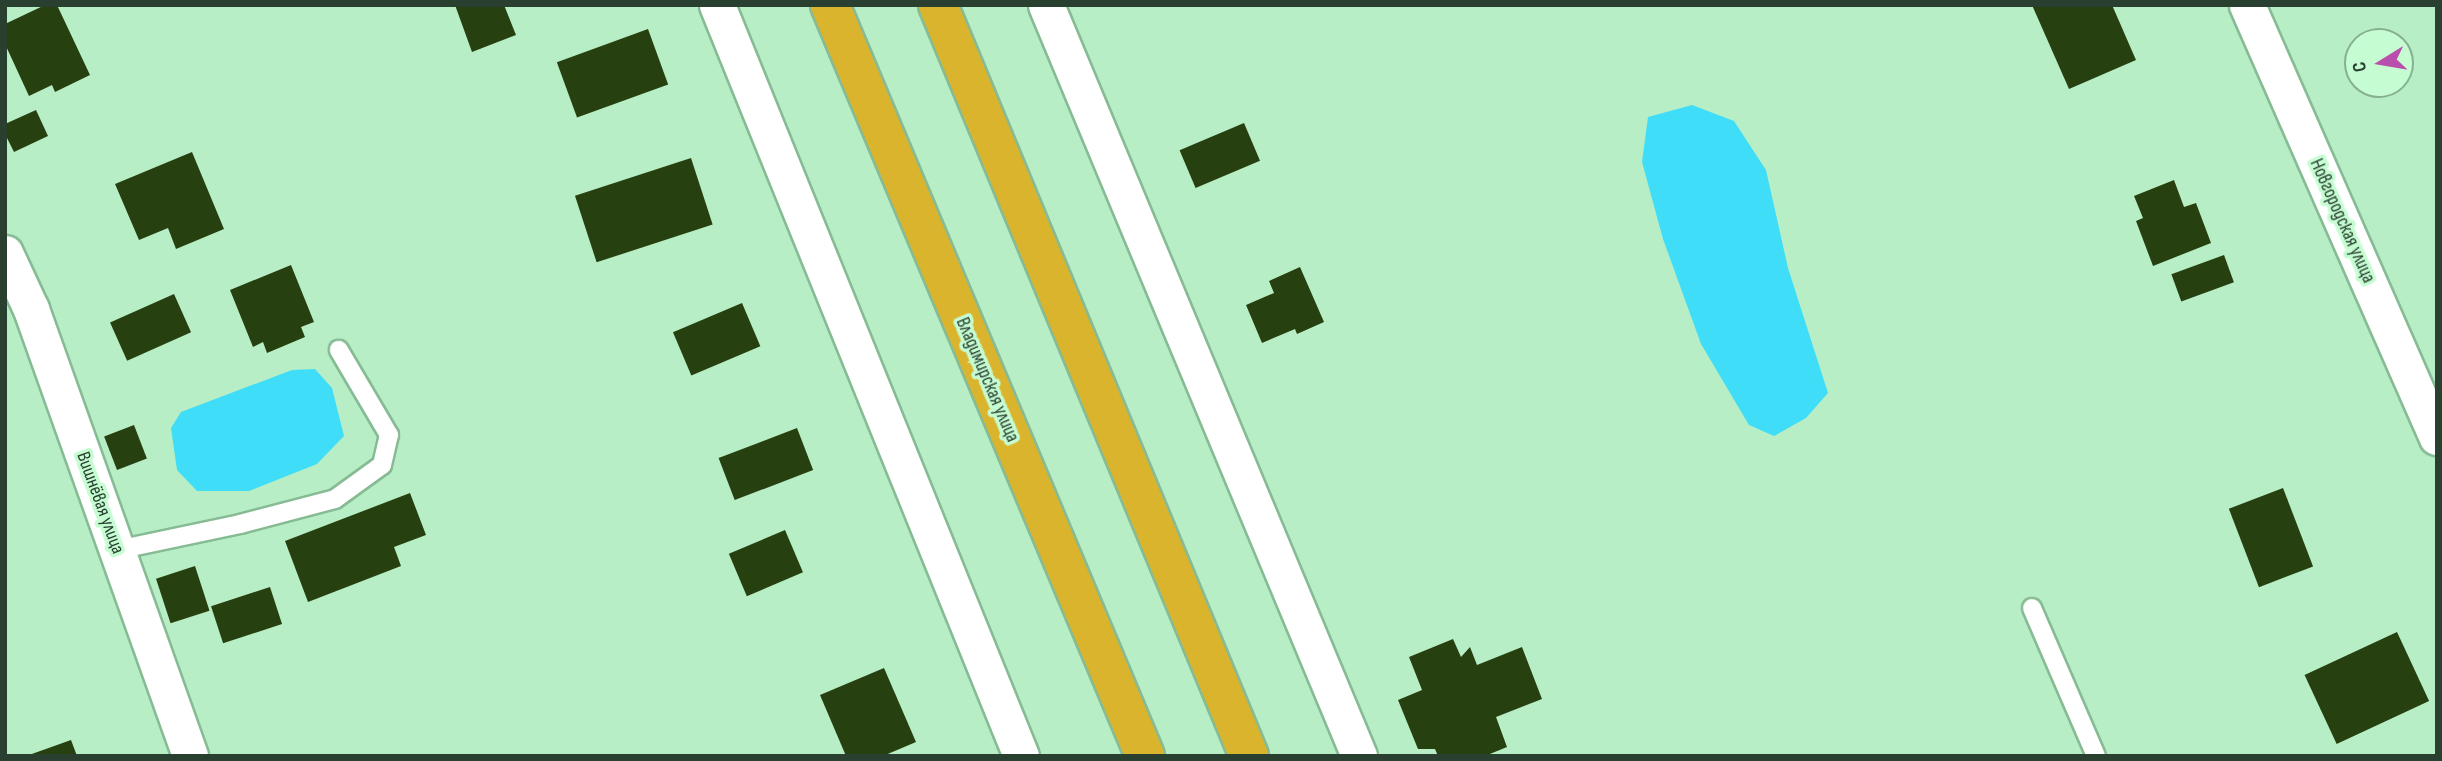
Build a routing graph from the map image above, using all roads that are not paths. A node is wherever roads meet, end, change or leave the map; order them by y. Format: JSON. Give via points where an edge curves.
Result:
{"nodes":[{"id":1,"x":717,"y":5,"type":"edge"},
{"id":2,"x":830,"y":5,"type":"edge"},
{"id":3,"x":938,"y":5,"type":"edge"},
{"id":4,"x":1046,"y":5,"type":"edge"},
{"id":5,"x":2247,"y":5,"type":"edge"},
{"id":6,"x":5,"y":253,"type":"edge"},
{"id":7,"x":340,"y":351,"type":"dead end"},
{"id":8,"x":2437,"y":438,"type":"edge"},
{"id":9,"x":117,"y":550,"type":"junction"},
{"id":10,"x":2032,"y":608,"type":"dead end"},
{"id":11,"x":190,"y":756,"type":"edge"},
{"id":12,"x":1021,"y":756,"type":"edge"},
{"id":13,"x":1145,"y":756,"type":"edge"},
{"id":14,"x":1249,"y":756,"type":"edge"},
{"id":15,"x":1359,"y":756,"type":"edge"},
{"id":16,"x":2096,"y":756,"type":"edge"}],
"edges":[{"from":1,"to":12,"type":"street"},
{"from":2,"to":13,"type":"highway","name":"Владимирская улица"},
{"from":3,"to":14,"type":"highway"},
{"from":4,"to":15,"type":"street"},
{"from":5,"to":8,"type":"street","name":"Новгородская улица"},
{"from":6,"to":9,"type":"street","name":"Вишнёвая улица","via":[[31,309]]},
{"from":7,"to":9,"type":"lane","via":[[389,435],[382,465],[335,499]]},
{"from":9,"to":11,"type":"street","name":"Вишнёвая улица"},
{"from":10,"to":16,"type":"lane"}]}
